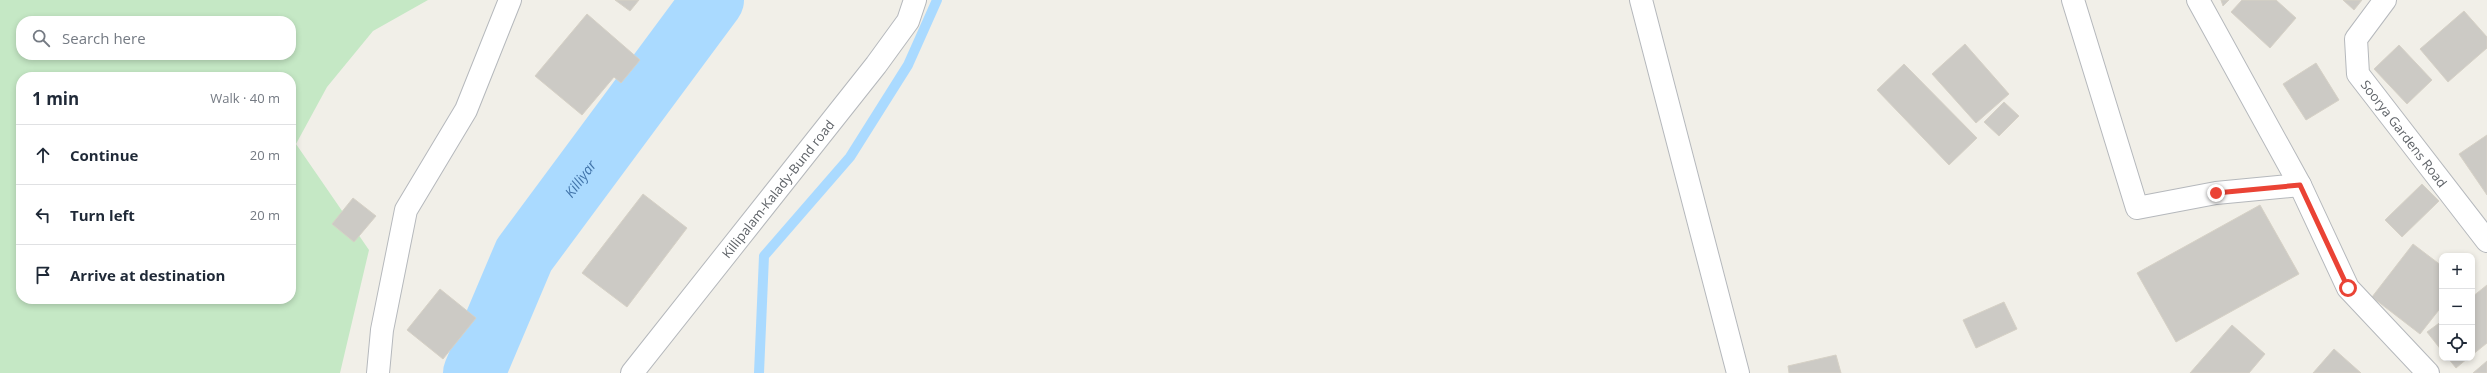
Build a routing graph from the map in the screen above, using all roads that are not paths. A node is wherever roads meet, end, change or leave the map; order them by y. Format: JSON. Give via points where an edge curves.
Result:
{"nodes":[{"id":1,"x":510,"y":0,"type":"edge"},
{"id":2,"x":915,"y":0,"type":"edge"},
{"id":3,"x":1641,"y":0,"type":"edge"},
{"id":4,"x":2073,"y":0,"type":"edge"},
{"id":5,"x":2198,"y":0,"type":"edge"},
{"id":6,"x":2385,"y":0,"type":"edge"},
{"id":7,"x":2300,"y":185,"type":"junction"},
{"id":8,"x":2487,"y":241,"type":"edge"},
{"id":9,"x":378,"y":373,"type":"edge"},
{"id":10,"x":632,"y":373,"type":"edge"},
{"id":11,"x":1738,"y":373,"type":"edge"},
{"id":12,"x":2428,"y":373,"type":"edge"}],
"edges":[{"from":1,"to":9,"type":"street","via":[[466,110],[406,210],[382,330]]},
{"from":2,"to":10,"type":"street","name":"Killipalam-Kalady-Bund road","via":[[908,21],[876,65]]},
{"from":3,"to":11,"type":"street"},
{"from":4,"to":7,"type":"street","via":[[2137,208],[2216,193]]},
{"from":5,"to":7,"type":"street"},
{"from":6,"to":8,"type":"street","name":"Soorya Gardens Road","via":[[2356,39],[2358,74]]},
{"from":7,"to":12,"type":"street","via":[[2348,288]]}]}
